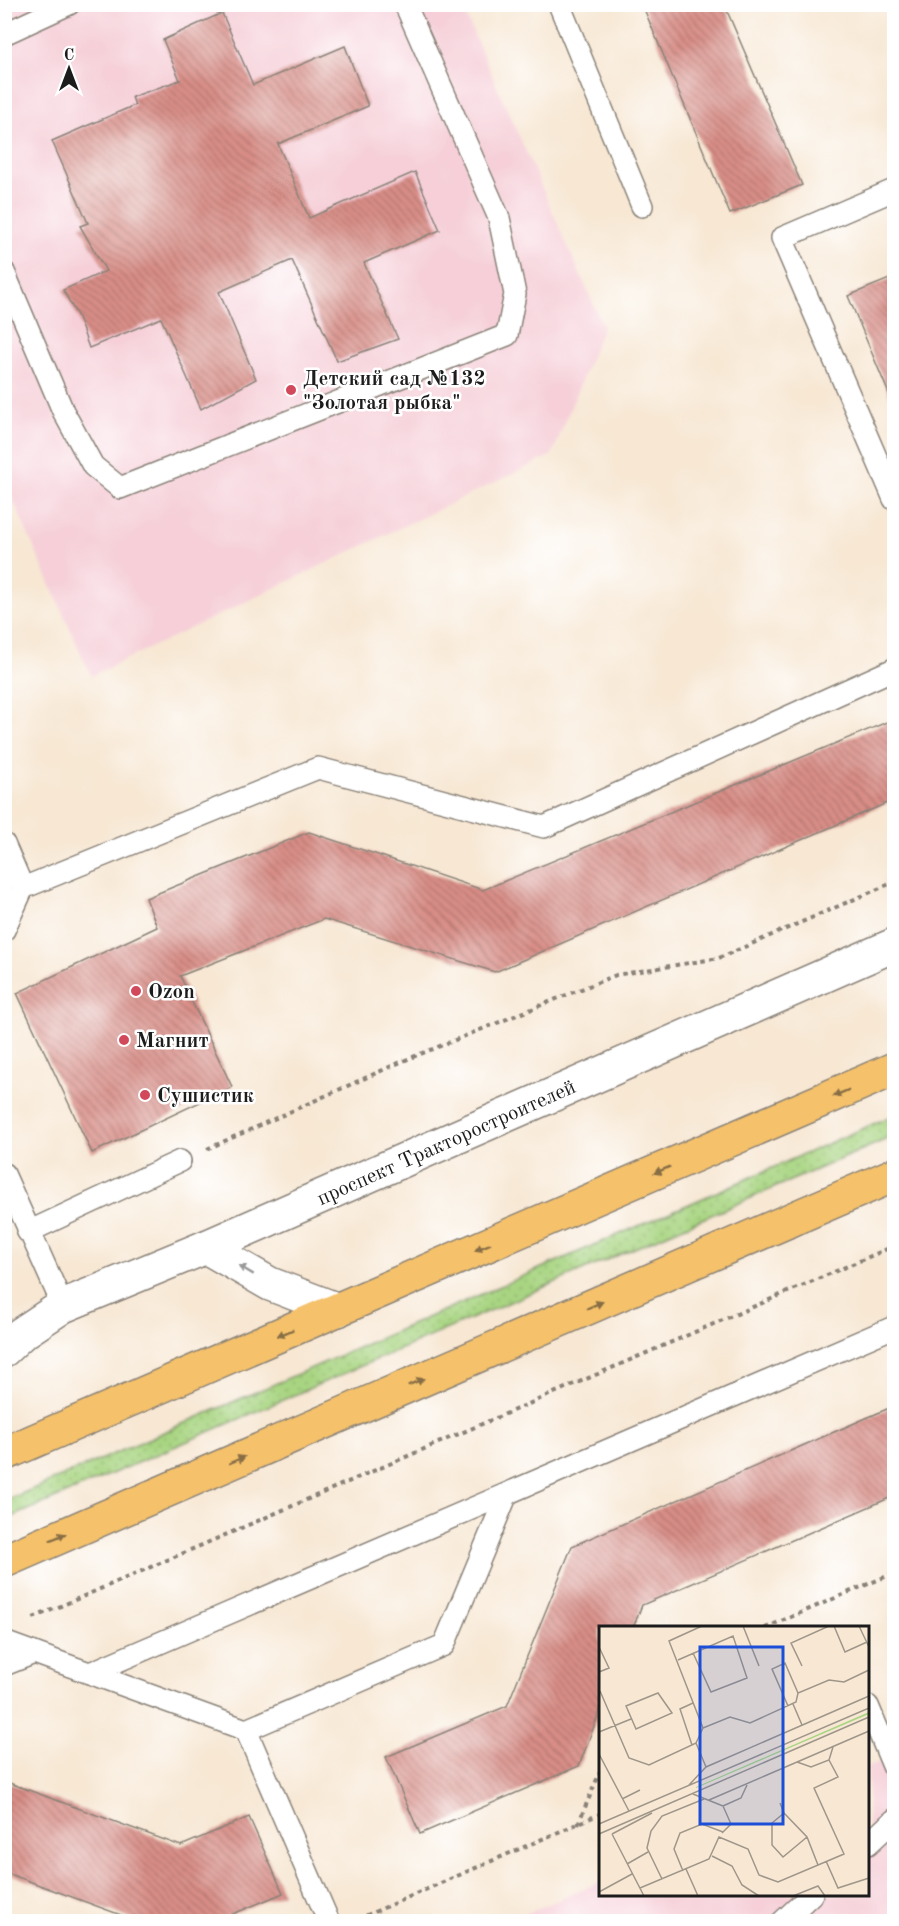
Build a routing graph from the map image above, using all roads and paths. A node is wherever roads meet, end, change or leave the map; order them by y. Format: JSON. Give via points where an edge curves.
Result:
{"nodes":[{"id":1,"x":69,"y":4,"type":"edge"},
{"id":2,"x":405,"y":4,"type":"edge"},
{"id":3,"x":559,"y":4,"type":"edge"},
{"id":4,"x":4,"y":34,"type":"edge"},
{"id":5,"x":894,"y":190,"type":"edge"},
{"id":6,"x":642,"y":206,"type":"dead end"},
{"id":7,"x":4,"y":272,"type":"edge"},
{"id":8,"x":894,"y":499,"type":"edge"},
{"id":9,"x":894,"y":669,"type":"edge"},
{"id":10,"x":4,"y":844,"type":"edge"},
{"id":11,"x":894,"y":882,"type":"edge"},
{"id":12,"x":23,"y":888,"type":"junction"},
{"id":13,"x":4,"y":930,"type":"edge"},
{"id":14,"x":894,"y":945,"type":"edge"},
{"id":15,"x":894,"y":1069,"type":"edge"},
{"id":16,"x":180,"y":1161,"type":"joint"},
{"id":17,"x":4,"y":1174,"type":"edge"},
{"id":18,"x":894,"y":1175,"type":"edge"},
{"id":19,"x":28,"y":1232,"type":"junction"},
{"id":20,"x":206,"y":1246,"type":"junction"},
{"id":21,"x":894,"y":1246,"type":"edge"},
{"id":22,"x":63,"y":1306,"type":"junction"},
{"id":23,"x":338,"y":1310,"type":"junction"},
{"id":24,"x":894,"y":1327,"type":"edge"},
{"id":25,"x":4,"y":1350,"type":"edge"},
{"id":26,"x":4,"y":1454,"type":"edge"},
{"id":27,"x":507,"y":1494,"type":"junction"},
{"id":28,"x":4,"y":1561,"type":"edge"},
{"id":29,"x":894,"y":1573,"type":"edge"},
{"id":30,"x":27,"y":1621,"type":"dead end"},
{"id":31,"x":770,"y":1626,"type":"edge"},
{"id":32,"x":4,"y":1642,"type":"edge"},
{"id":33,"x":34,"y":1653,"type":"junction"},
{"id":34,"x":4,"y":1665,"type":"edge"},
{"id":35,"x":90,"y":1673,"type":"junction"},
{"id":36,"x":869,"y":1711,"type":"edge"},
{"id":37,"x":246,"y":1730,"type":"junction"},
{"id":38,"x":894,"y":1768,"type":"edge"},
{"id":39,"x":599,"y":1774,"type":"edge"},
{"id":40,"x":599,"y":1814,"type":"edge"},
{"id":41,"x":894,"y":1820,"type":"edge"},
{"id":42,"x":577,"y":1824,"type":"junction"},
{"id":43,"x":869,"y":1842,"type":"edge"},
{"id":44,"x":810,"y":1896,"type":"edge"},
{"id":45,"x":329,"y":1922,"type":"edge"},
{"id":46,"x":352,"y":1922,"type":"edge"},
{"id":47,"x":782,"y":1922,"type":"edge"}],
"edges":[{"from":1,"to":4,"type":"lane"},
{"from":2,"to":7,"type":"lane","via":[[499,218],[515,294],[507,335],[120,488],[93,466],[78,439]]},
{"from":3,"to":6,"type":"lane"},
{"from":5,"to":8,"type":"lane","via":[[782,238]]},
{"from":9,"to":12,"type":"lane","via":[[544,827],[318,768]]},
{"from":10,"to":12,"type":"lane"},
{"from":11,"to":16,"type":"path","via":[[719,958],[616,975],[403,1061]]},
{"from":12,"to":13,"type":"lane"},
{"from":14,"to":20,"type":"street","name":"проспект Тракторостроителей"},
{"from":15,"to":23,"type":"main road","one_way":true},
{"from":16,"to":19,"type":"lane"},
{"from":17,"to":19,"type":"lane"},
{"from":28,"to":18,"type":"main road","one_way":true},
{"from":19,"to":22,"type":"lane"},
{"from":20,"to":22,"type":"street","name":"проспект Тракторостроителей"},
{"from":23,"to":20,"type":"street","one_way":true,"via":[[270,1284]]},
{"from":21,"to":30,"type":"path"},
{"from":22,"to":25,"type":"street","name":"проспект Тракторостроителей"},
{"from":23,"to":26,"type":"main road","one_way":true},
{"from":24,"to":27,"type":"lane"},
{"from":27,"to":35,"type":"lane"},
{"from":27,"to":37,"type":"lane","via":[[444,1645]]},
{"from":29,"to":31,"type":"path"},
{"from":32,"to":33,"type":"lane"},
{"from":33,"to":34,"type":"lane"},
{"from":33,"to":35,"type":"lane"},
{"from":35,"to":37,"type":"lane"},
{"from":36,"to":38,"type":"lane"},
{"from":37,"to":45,"type":"lane"},
{"from":39,"to":42,"type":"path"},
{"from":40,"to":42,"type":"path"},
{"from":41,"to":43,"type":"lane"},
{"from":42,"to":46,"type":"path"},
{"from":44,"to":47,"type":"lane"}]}
